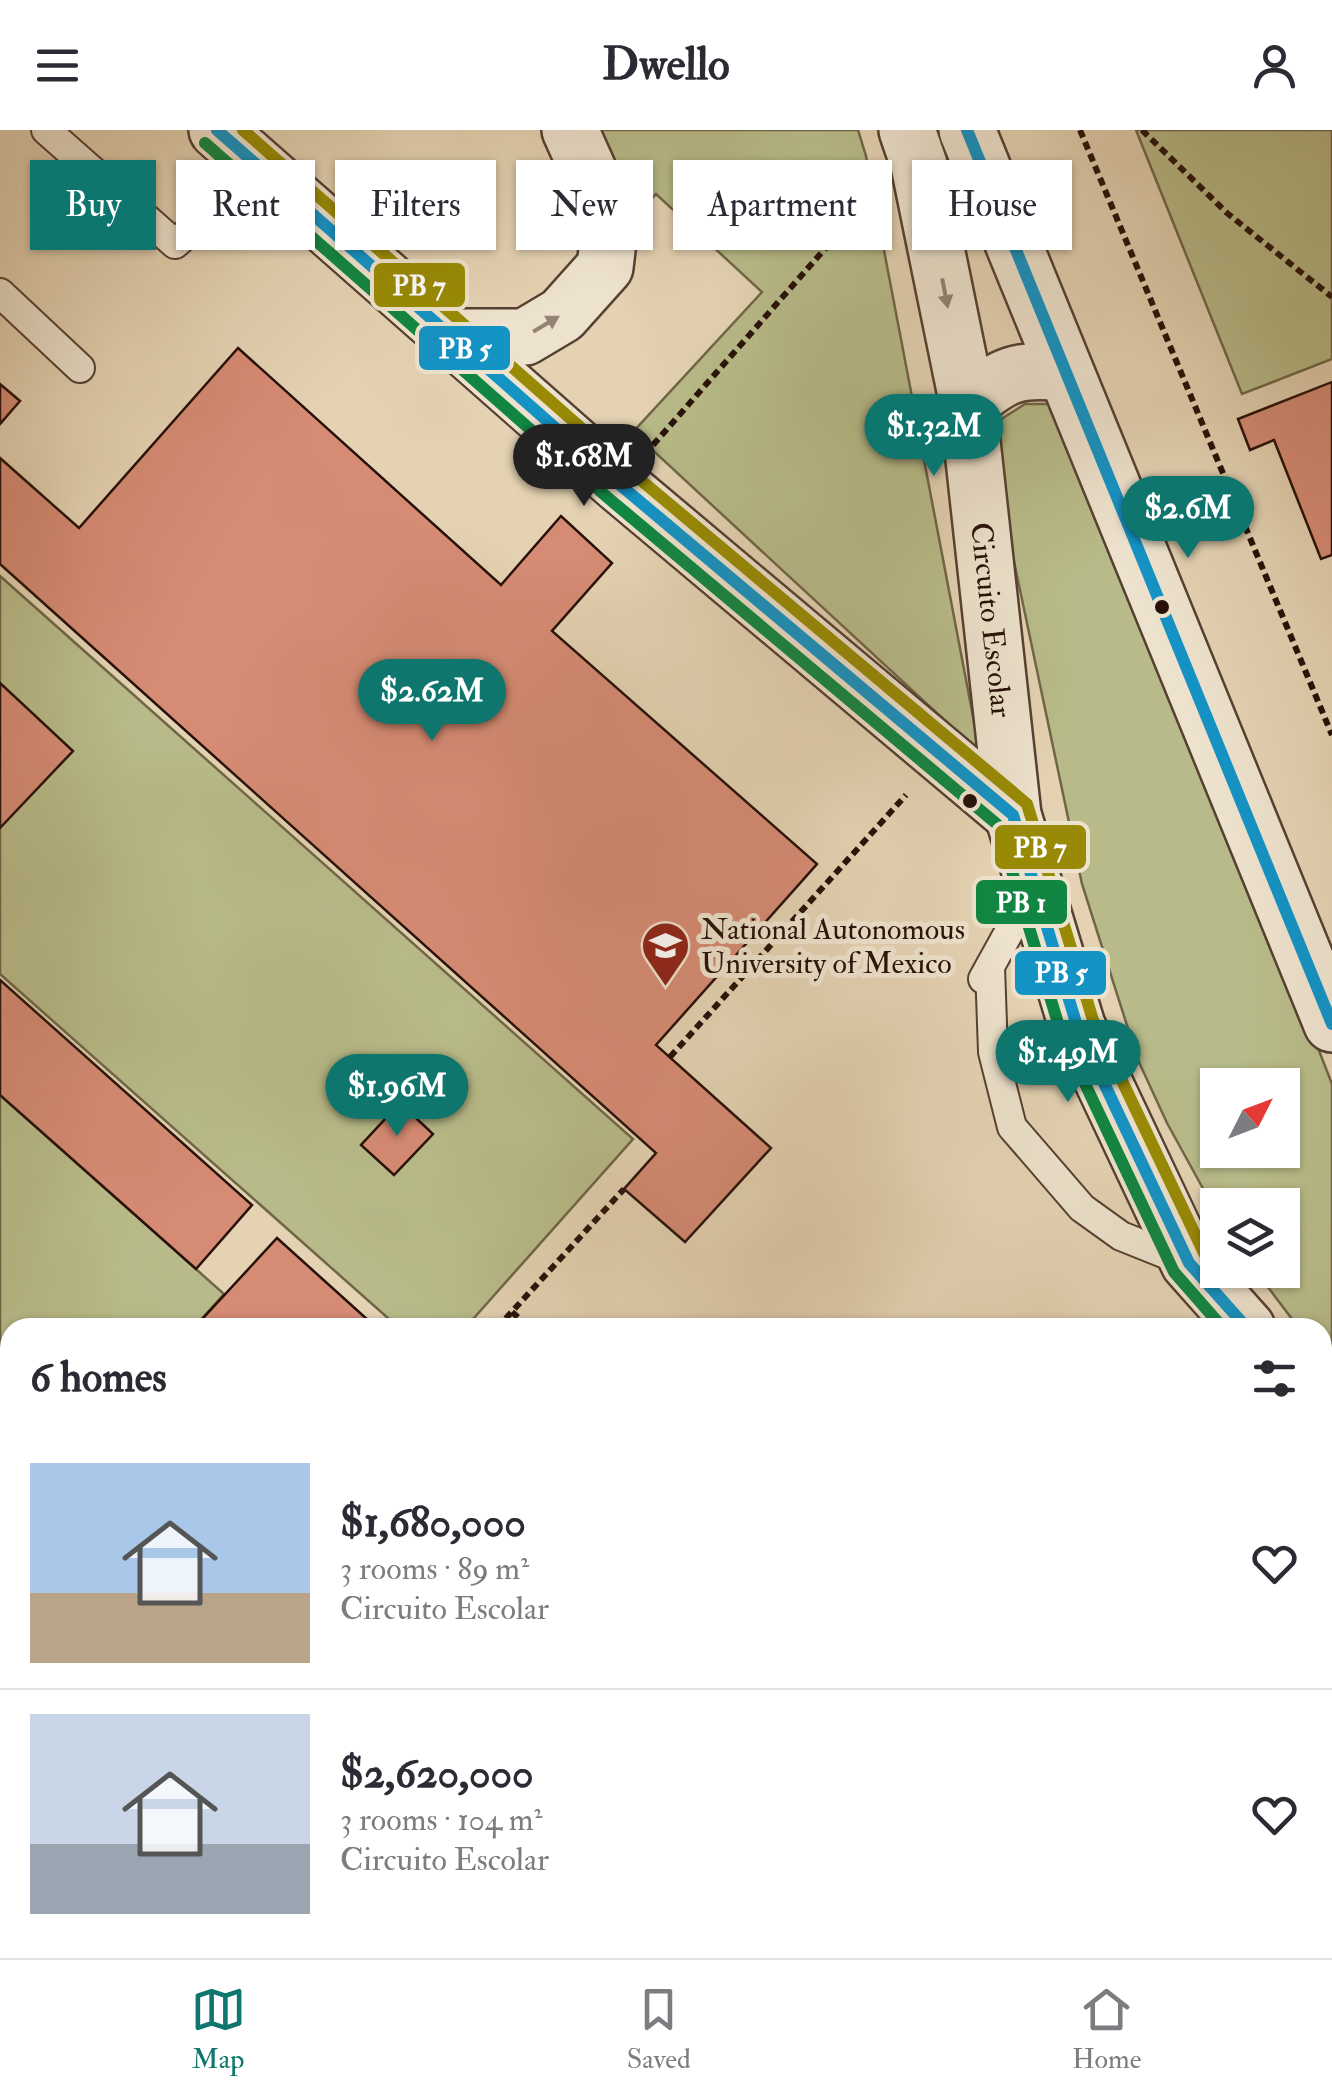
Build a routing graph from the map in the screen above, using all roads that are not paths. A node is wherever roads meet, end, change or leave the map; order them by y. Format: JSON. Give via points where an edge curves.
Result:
{"nodes":[{"id":1,"x":46,"y":130,"type":"edge"},
{"id":2,"x":217,"y":130,"type":"edge"},
{"id":3,"x":570,"y":130,"type":"edge"},
{"id":4,"x":967,"y":130,"type":"edge"},
{"id":5,"x":910,"y":139,"type":"edge"},
{"id":6,"x":251,"y":160,"type":"edge"},
{"id":7,"x":315,"y":216,"type":"edge"},
{"id":8,"x":176,"y":243,"type":"edge"},
{"id":9,"x":0,"y":293,"type":"edge"},
{"id":10,"x":452,"y":337,"type":"junction"},
{"id":11,"x":80,"y":368,"type":"dead end"},
{"id":12,"x":1065,"y":372,"type":"junction"},
{"id":13,"x":968,"y":404,"type":"junction"},
{"id":14,"x":1014,"y":815,"type":"junction"},
{"id":15,"x":1036,"y":884,"type":"junction"},
{"id":16,"x":990,"y":966,"type":"junction"},
{"id":17,"x":973,"y":998,"type":"dead end"},
{"id":18,"x":1332,"y":1024,"type":"edge"},
{"id":19,"x":1189,"y":1263,"type":"junction"},
{"id":20,"x":1238,"y":1318,"type":"edge"}],
"edges":[{"from":1,"to":8,"type":"lane"},
{"from":2,"to":6,"type":"street"},
{"from":10,"to":3,"type":"street","one_way":true,"via":[[525,337],[562,315],[605,267],[609,233],[602,202]]},
{"from":4,"to":12,"type":"street"},
{"from":5,"to":13,"type":"street","name":"Circuito Escolar","one_way":true},
{"from":7,"to":10,"type":"street"},
{"from":9,"to":11,"type":"lane"},
{"from":10,"to":14,"type":"street"},
{"from":12,"to":13,"type":"street","via":[[1030,369],[995,380]]},
{"from":12,"to":18,"type":"street"},
{"from":13,"to":14,"type":"street","name":"Circuito Escolar"},
{"from":14,"to":15,"type":"street","name":"Circuito Escolar"},
{"from":15,"to":16,"type":"lane"},
{"from":15,"to":19,"type":"street","name":"Circuito Escolar","via":[[1078,1026]]},
{"from":16,"to":17,"type":"lane"},
{"from":16,"to":19,"type":"lane","via":[[992,1052],[1012,1126],[1082,1208],[1121,1236]]},
{"from":19,"to":20,"type":"street","name":"Circuito Escolar"}]}
